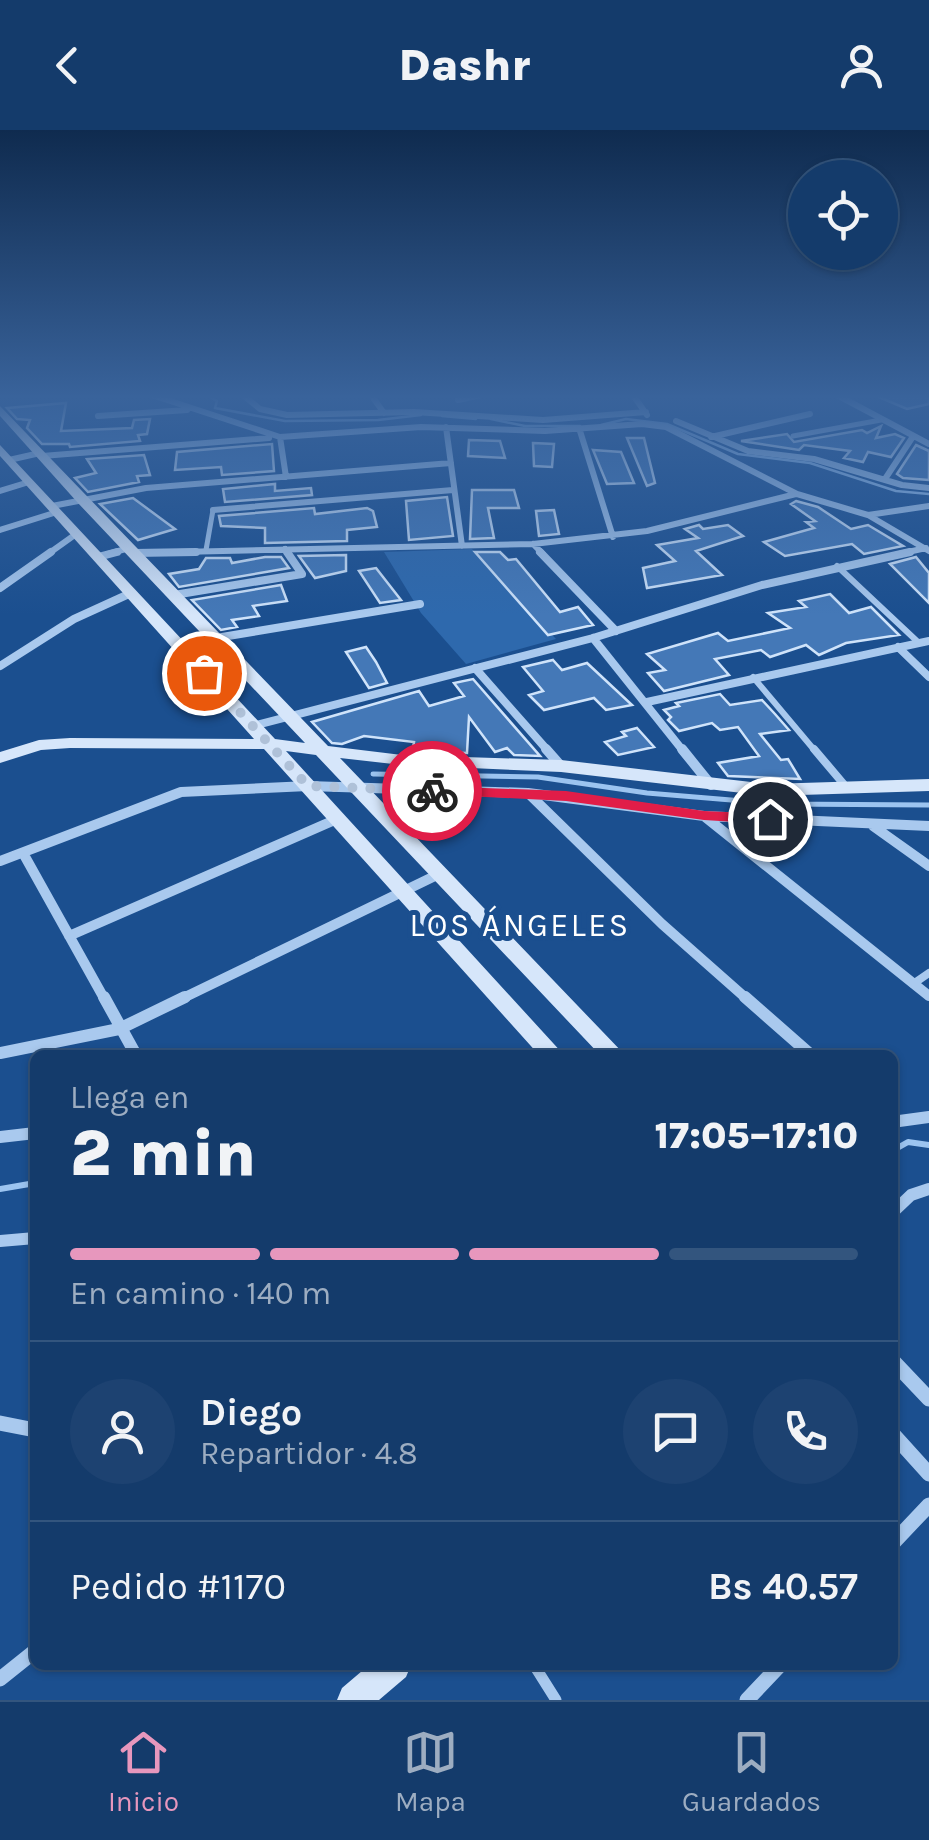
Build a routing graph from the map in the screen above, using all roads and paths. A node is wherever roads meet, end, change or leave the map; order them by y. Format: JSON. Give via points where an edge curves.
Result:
{"nodes":[{"id":1,"x":16,"y":468,"type":"edge"},
{"id":2,"x":54,"y":468,"type":"edge"},
{"id":3,"x":285,"y":468,"type":"edge"},
{"id":4,"x":389,"y":468,"type":"edge"},
{"id":5,"x":451,"y":468,"type":"edge"},
{"id":6,"x":592,"y":468,"type":"edge"},
{"id":7,"x":748,"y":468,"type":"edge"},
{"id":8,"x":847,"y":468,"type":"edge"},
{"id":9,"x":892,"y":468,"type":"edge"},
{"id":10,"x":286,"y":477,"type":"junction"},
{"id":11,"x":885,"y":479,"type":"junction"},
{"id":12,"x":30,"y":482,"type":"junction"},
{"id":13,"x":929,"y":488,"type":"edge"},
{"id":14,"x":453,"y":490,"type":"junction"},
{"id":15,"x":0,"y":491,"type":"edge"},
{"id":16,"x":797,"y":494,"type":"junction"},
{"id":17,"x":82,"y":500,"type":"junction"},
{"id":18,"x":929,"y":506,"type":"edge"},
{"id":19,"x":54,"y":509,"type":"junction"},
{"id":20,"x":213,"y":510,"type":"joint"},
{"id":21,"x":868,"y":515,"type":"junction"},
{"id":22,"x":0,"y":530,"type":"edge"},
{"id":23,"x":76,"y":534,"type":"junction"},
{"id":24,"x":613,"y":537,"type":"junction"},
{"id":25,"x":533,"y":544,"type":"junction"},
{"id":26,"x":462,"y":546,"type":"junction"},
{"id":27,"x":285,"y":549,"type":"junction"},
{"id":28,"x":927,"y":549,"type":"edge"},
{"id":29,"x":132,"y":550,"type":"junction"},
{"id":30,"x":206,"y":550,"type":"junction"},
{"id":31,"x":98,"y":556,"type":"junction"},
{"id":32,"x":837,"y":566,"type":"junction"},
{"id":33,"x":0,"y":588,"type":"edge"},
{"id":34,"x":132,"y":594,"type":"junction"},
{"id":35,"x":174,"y":595,"type":"junction"},
{"id":36,"x":420,"y":604,"type":"dead end"},
{"id":37,"x":616,"y":630,"type":"junction"},
{"id":38,"x":216,"y":638,"type":"junction"},
{"id":39,"x":592,"y":638,"type":"junction"},
{"id":40,"x":924,"y":642,"type":"edge"},
{"id":41,"x":898,"y":648,"type":"junction"},
{"id":42,"x":0,"y":666,"type":"edge"},
{"id":43,"x":475,"y":668,"type":"junction"},
{"id":44,"x":929,"y":676,"type":"edge"},
{"id":45,"x":754,"y":677,"type":"junction"},
{"id":46,"x":647,"y":702,"type":"junction"},
{"id":47,"x":290,"y":716,"type":"junction"},
{"id":48,"x":253,"y":726,"type":"junction"},
{"id":49,"x":269,"y":744,"type":"junction"},
{"id":50,"x":325,"y":752,"type":"junction"},
{"id":51,"x":0,"y":758,"type":"edge"},
{"id":52,"x":561,"y":766,"type":"junction"},
{"id":53,"x":929,"y":785,"type":"edge"},
{"id":54,"x":308,"y":786,"type":"junction"},
{"id":55,"x":712,"y":786,"type":"junction"},
{"id":56,"x":846,"y":788,"type":"junction"},
{"id":57,"x":360,"y":790,"type":"junction"},
{"id":58,"x":528,"y":793,"type":"junction"},
{"id":59,"x":704,"y":816,"type":"junction"},
{"id":60,"x":337,"y":819,"type":"junction"},
{"id":61,"x":871,"y":824,"type":"junction"},
{"id":62,"x":929,"y":826,"type":"edge"},
{"id":63,"x":23,"y":852,"type":"junction"},
{"id":64,"x":0,"y":862,"type":"edge"},
{"id":65,"x":929,"y":866,"type":"edge"},
{"id":66,"x":439,"y":874,"type":"junction"},
{"id":67,"x":403,"y":892,"type":"junction"},
{"id":68,"x":69,"y":936,"type":"junction"},
{"id":69,"x":929,"y":973,"type":"edge"},
{"id":70,"x":913,"y":984,"type":"junction"},
{"id":71,"x":929,"y":996,"type":"edge"},
{"id":72,"x":120,"y":1029,"type":"junction"},
{"id":73,"x":133,"y":1050,"type":"edge"},
{"id":74,"x":548,"y":1050,"type":"edge"},
{"id":75,"x":609,"y":1050,"type":"edge"},
{"id":76,"x":805,"y":1050,"type":"edge"},
{"id":77,"x":0,"y":1053,"type":"edge"},
{"id":78,"x":929,"y":1118,"type":"edge"},
{"id":79,"x":898,"y":1121,"type":"edge"},
{"id":80,"x":30,"y":1134,"type":"edge"},
{"id":81,"x":0,"y":1137,"type":"edge"},
{"id":82,"x":929,"y":1189,"type":"edge"},
{"id":83,"x":898,"y":1207,"type":"edge"},
{"id":84,"x":30,"y":1238,"type":"edge"},
{"id":85,"x":0,"y":1241,"type":"edge"},
{"id":86,"x":898,"y":1366,"type":"edge"},
{"id":87,"x":929,"y":1399,"type":"edge"},
{"id":88,"x":1,"y":1424,"type":"edge"},
{"id":89,"x":30,"y":1429,"type":"edge"},
{"id":90,"x":898,"y":1440,"type":"edge"},
{"id":91,"x":929,"y":1474,"type":"edge"},
{"id":92,"x":929,"y":1505,"type":"edge"},
{"id":93,"x":898,"y":1538,"type":"edge"},
{"id":94,"x":30,"y":1656,"type":"edge"},
{"id":95,"x":388,"y":1670,"type":"edge"},
{"id":96,"x":537,"y":1670,"type":"edge"},
{"id":97,"x":775,"y":1670,"type":"edge"},
{"id":98,"x":0,"y":1679,"type":"edge"},
{"id":99,"x":354,"y":1700,"type":"edge"},
{"id":100,"x":556,"y":1700,"type":"edge"},
{"id":101,"x":747,"y":1700,"type":"edge"}],
"edges":[{"from":1,"to":12,"type":"street"},
{"from":2,"to":17,"type":"street"},
{"from":3,"to":10,"type":"street"},
{"from":4,"to":10,"type":"street"},
{"from":5,"to":14,"type":"street"},
{"from":6,"to":24,"type":"street"},
{"from":7,"to":16,"type":"street"},
{"from":8,"to":11,"type":"street"},
{"from":9,"to":11,"type":"street"},
{"from":10,"to":17,"type":"street"},
{"from":11,"to":13,"type":"street"},
{"from":12,"to":15,"type":"street"},
{"from":12,"to":19,"type":"street"},
{"from":14,"to":20,"type":"street"},
{"from":14,"to":26,"type":"street"},
{"from":16,"to":21,"type":"street"},
{"from":16,"to":24,"type":"street"},
{"from":17,"to":19,"type":"street"},
{"from":17,"to":29,"type":"street"},
{"from":18,"to":21,"type":"street"},
{"from":19,"to":22,"type":"street"},
{"from":19,"to":23,"type":"street"},
{"from":20,"to":30,"type":"lane"},
{"from":21,"to":28,"type":"street"},
{"from":23,"to":31,"type":"street"},
{"from":23,"to":33,"type":"street"},
{"from":24,"to":25,"type":"street"},
{"from":25,"to":26,"type":"street"},
{"from":25,"to":37,"type":"street"},
{"from":26,"to":27,"type":"street"},
{"from":27,"to":30,"type":"street"},
{"from":27,"to":35,"type":"street","via":[[302,574]]},
{"from":28,"to":32,"type":"street"},
{"from":29,"to":30,"type":"street"},
{"from":29,"to":31,"type":"street"},
{"from":29,"to":35,"type":"street"},
{"from":31,"to":34,"type":"street"},
{"from":32,"to":37,"type":"street"},
{"from":32,"to":40,"type":"lane"},
{"from":34,"to":42,"type":"street","via":[[74,619]]},
{"from":34,"to":48,"type":"street"},
{"from":35,"to":38,"type":"street"},
{"from":36,"to":38,"type":"street"},
{"from":37,"to":39,"type":"street"},
{"from":38,"to":47,"type":"street"},
{"from":39,"to":43,"type":"street"},
{"from":39,"to":46,"type":"street"},
{"from":40,"to":41,"type":"street"},
{"from":41,"to":44,"type":"street"},
{"from":41,"to":45,"type":"street"},
{"from":43,"to":47,"type":"street"},
{"from":43,"to":52,"type":"street"},
{"from":45,"to":46,"type":"street"},
{"from":45,"to":56,"type":"lane"},
{"from":46,"to":55,"type":"street"},
{"from":47,"to":48,"type":"street"},
{"from":47,"to":50,"type":"street"},
{"from":48,"to":49,"type":"street"},
{"from":49,"to":50,"type":"street"},
{"from":49,"to":51,"type":"street","via":[[70,743]]},
{"from":49,"to":54,"type":"street"},
{"from":50,"to":52,"type":"street"},
{"from":50,"to":57,"type":"street"},
{"from":52,"to":55,"type":"street"},
{"from":53,"to":56,"type":"street"},
{"from":54,"to":57,"type":"street"},
{"from":54,"to":60,"type":"street"},
{"from":54,"to":63,"type":"street","via":[[181,792]]},
{"from":55,"to":56,"type":"street"},
{"from":57,"to":58,"type":"street"},
{"from":57,"to":66,"type":"street"},
{"from":58,"to":59,"type":"street"},
{"from":58,"to":76,"type":"street"},
{"from":59,"to":61,"type":"street"},
{"from":59,"to":70,"type":"street"},
{"from":60,"to":67,"type":"street"},
{"from":60,"to":68,"type":"street"},
{"from":61,"to":62,"type":"street"},
{"from":61,"to":65,"type":"street"},
{"from":63,"to":64,"type":"street"},
{"from":63,"to":68,"type":"street"},
{"from":66,"to":67,"type":"street"},
{"from":66,"to":75,"type":"street"},
{"from":67,"to":72,"type":"street"},
{"from":67,"to":74,"type":"street"},
{"from":68,"to":72,"type":"street"},
{"from":69,"to":70,"type":"lane"},
{"from":70,"to":71,"type":"street"},
{"from":72,"to":73,"type":"street"},
{"from":72,"to":77,"type":"street"},
{"from":78,"to":79,"type":"street"},
{"from":80,"to":81,"type":"street"},
{"from":82,"to":83,"type":"street"},
{"from":84,"to":85,"type":"street"},
{"from":86,"to":87,"type":"street"},
{"from":88,"to":89,"type":"street"},
{"from":90,"to":91,"type":"street"},
{"from":92,"to":93,"type":"street"},
{"from":94,"to":98,"type":"street"},
{"from":95,"to":99,"type":"street"},
{"from":96,"to":100,"type":"lane"},
{"from":97,"to":101,"type":"street"}]}
